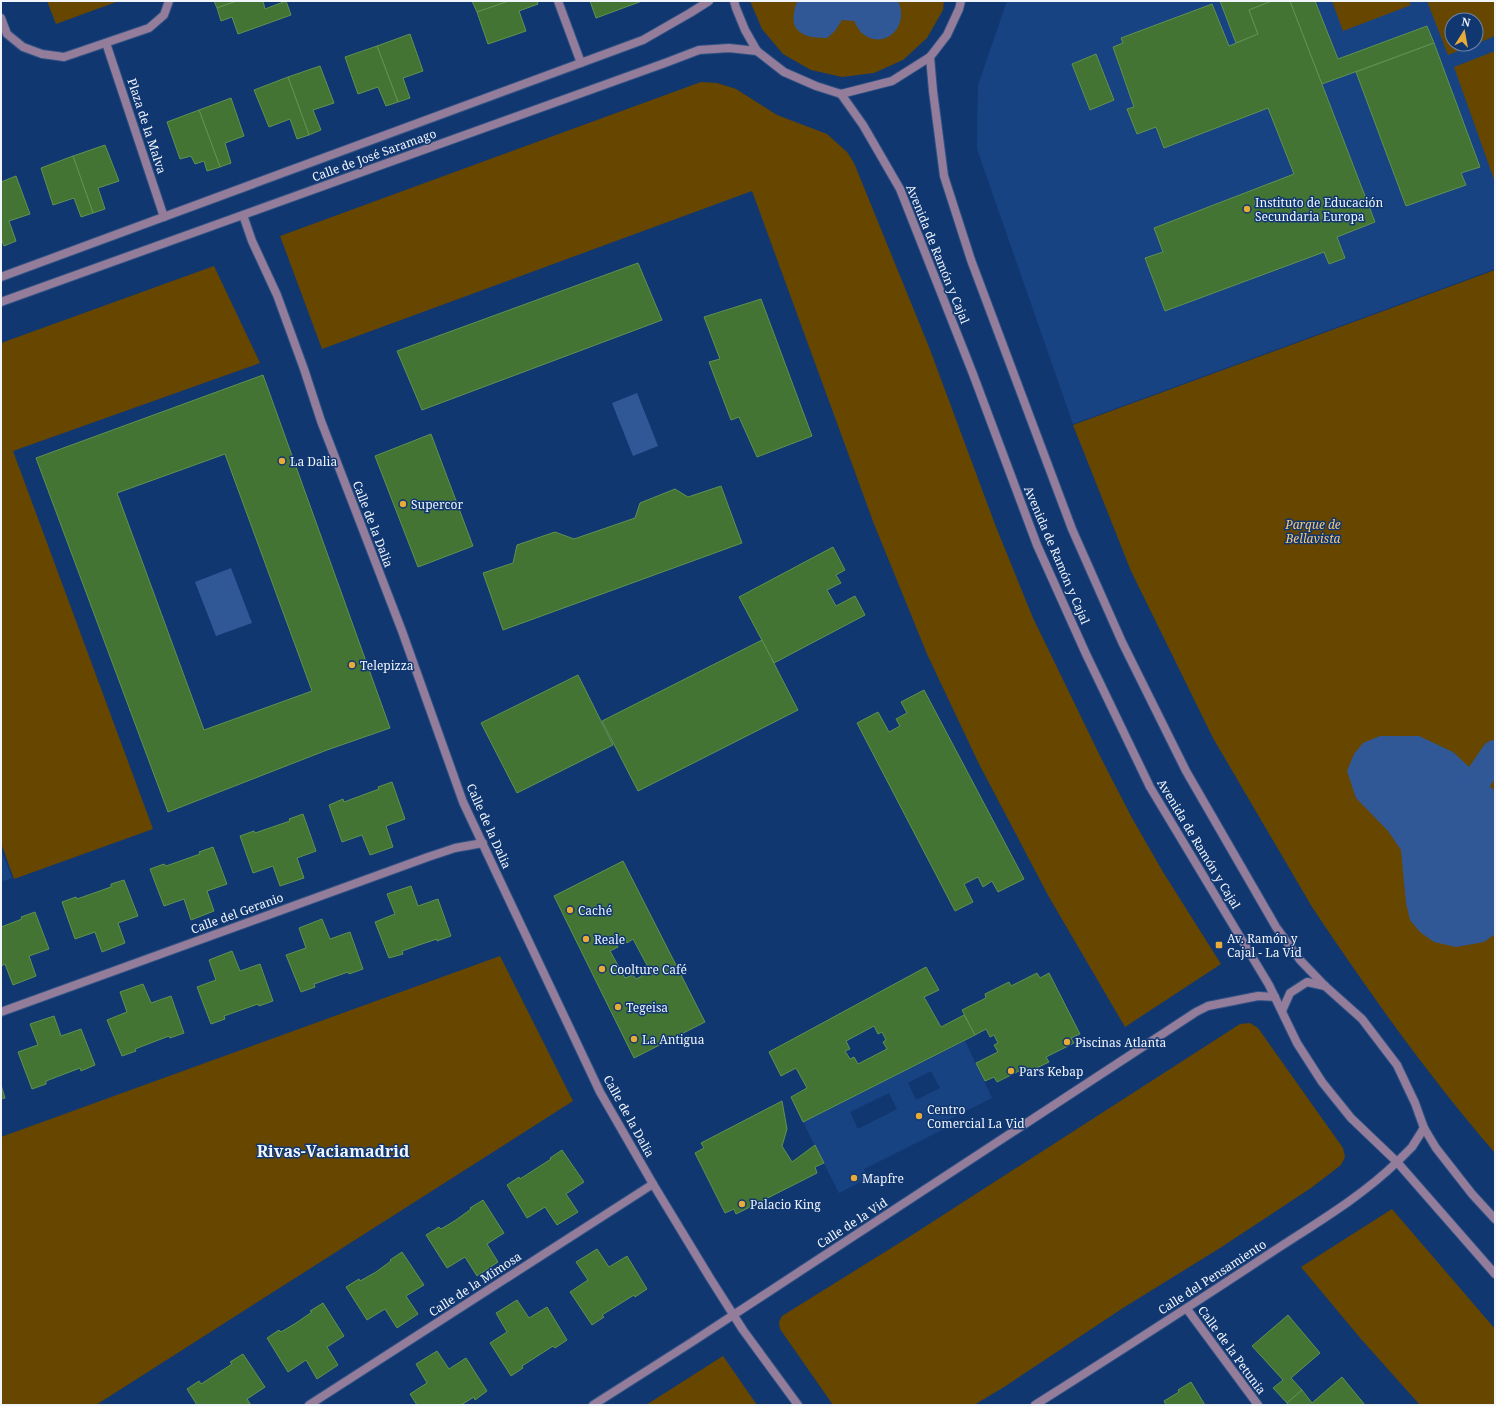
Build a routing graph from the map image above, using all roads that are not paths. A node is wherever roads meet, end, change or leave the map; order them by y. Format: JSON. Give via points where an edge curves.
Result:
{"nodes":[{"id":1,"x":169,"y":1,"type":"edge"},
{"id":2,"x":558,"y":1,"type":"edge"},
{"id":3,"x":709,"y":1,"type":"edge"},
{"id":4,"x":734,"y":1,"type":"edge"},
{"id":5,"x":961,"y":1,"type":"edge"},
{"id":6,"x":1,"y":18,"type":"edge"},
{"id":7,"x":106,"y":44,"type":"junction"},
{"id":8,"x":757,"y":51,"type":"junction"},
{"id":9,"x":930,"y":57,"type":"junction"},
{"id":10,"x":581,"y":63,"type":"junction"},
{"id":11,"x":841,"y":94,"type":"junction"},
{"id":12,"x":243,"y":215,"type":"junction"},
{"id":13,"x":164,"y":216,"type":"junction"},
{"id":14,"x":1,"y":277,"type":"edge"},
{"id":15,"x":1,"y":302,"type":"edge"},
{"id":16,"x":483,"y":843,"type":"junction"},
{"id":17,"x":1325,"y":986,"type":"junction"},
{"id":18,"x":1275,"y":997,"type":"junction"},
{"id":19,"x":1282,"y":1011,"type":"junction"},
{"id":20,"x":1,"y":1012,"type":"edge"},
{"id":21,"x":1424,"y":1128,"type":"junction"},
{"id":22,"x":1397,"y":1162,"type":"junction"},
{"id":23,"x":653,"y":1184,"type":"junction"},
{"id":24,"x":1495,"y":1219,"type":"edge"},
{"id":25,"x":1495,"y":1274,"type":"edge"},
{"id":26,"x":1187,"y":1309,"type":"junction"},
{"id":27,"x":734,"y":1314,"type":"junction"},
{"id":28,"x":309,"y":1405,"type":"edge"},
{"id":29,"x":593,"y":1405,"type":"edge"},
{"id":30,"x":798,"y":1405,"type":"edge"},
{"id":31,"x":1035,"y":1405,"type":"edge"},
{"id":32,"x":1258,"y":1405,"type":"edge"}],
"edges":[{"from":1,"to":7,"type":"street","via":[[164,15],[149,28]]},
{"from":2,"to":10,"type":"street"},
{"from":3,"to":10,"type":"street","name":"Calle de José Saramago","via":[[643,40]]},
{"from":4,"to":8,"type":"street","via":[[745,30]]},
{"from":5,"to":9,"type":"street","via":[[947,35]]},
{"from":6,"to":7,"type":"street","via":[[7,34],[22,47],[42,54],[64,57]]},
{"from":7,"to":13,"type":"street","name":"Plaza de la Malva"},
{"from":8,"to":11,"type":"street","via":[[784,72]]},
{"from":8,"to":12,"type":"street","name":"Calle de José Saramago","via":[[729,48],[698,50]]},
{"from":9,"to":11,"type":"street","via":[[892,81]]},
{"from":9,"to":17,"type":"street","name":"Avenida de Ramón y Cajal","via":[[944,176],[971,260],[1072,528],[1122,642],[1186,771],[1276,927],[1300,960]]},
{"from":10,"to":13,"type":"street","name":"Calle de José Saramago"},
{"from":11,"to":18,"type":"street","name":"Avenida de Ramón y Cajal","via":[[863,125],[900,189],[1037,545],[1102,689],[1150,787]]},
{"from":12,"to":15,"type":"street","name":"Calle de José Saramago"},
{"from":12,"to":16,"type":"street","name":"Calle de la Dalia","via":[[277,295],[321,421],[402,631],[464,802]]},
{"from":13,"to":14,"type":"street","name":"Calle de José Saramago"},
{"from":16,"to":20,"type":"street","name":"Calle del Geranio","via":[[428,856]]},
{"from":16,"to":23,"type":"street","name":"Calle de la Dalia","via":[[600,1092]]},
{"from":17,"to":19,"type":"street","via":[[1307,982],[1290,993]]},
{"from":17,"to":21,"type":"street","name":"Avenida de Ramón y Cajal","via":[[1362,1019],[1397,1065]]},
{"from":18,"to":19,"type":"street","name":"Avenida de Ramón y Cajal"},
{"from":18,"to":27,"type":"street","name":"Calle de la Vid","via":[[1258,996],[1208,1006],[1196,1012]]},
{"from":19,"to":22,"type":"street","name":"Avenida de Ramón y Cajal","via":[[1297,1043],[1322,1082],[1351,1118]]},
{"from":21,"to":22,"type":"street","name":"Calle del Pensamiento","via":[[1412,1147]]},
{"from":21,"to":24,"type":"street","via":[[1436,1148]]},
{"from":22,"to":25,"type":"street"},
{"from":22,"to":26,"type":"street","name":"Calle del Pensamiento","via":[[1380,1178],[1332,1212]]},
{"from":23,"to":27,"type":"street","name":"Calle de la Dalia"},
{"from":23,"to":28,"type":"street","name":"Calle de la Mimosa"},
{"from":26,"to":31,"type":"street","name":"Calle del Pensamiento"},
{"from":26,"to":32,"type":"street","name":"Calle de la Petunia"},
{"from":27,"to":29,"type":"street","name":"Calle de la Vid"},
{"from":27,"to":30,"type":"street","name":"Calle de la Dalia"}]}
